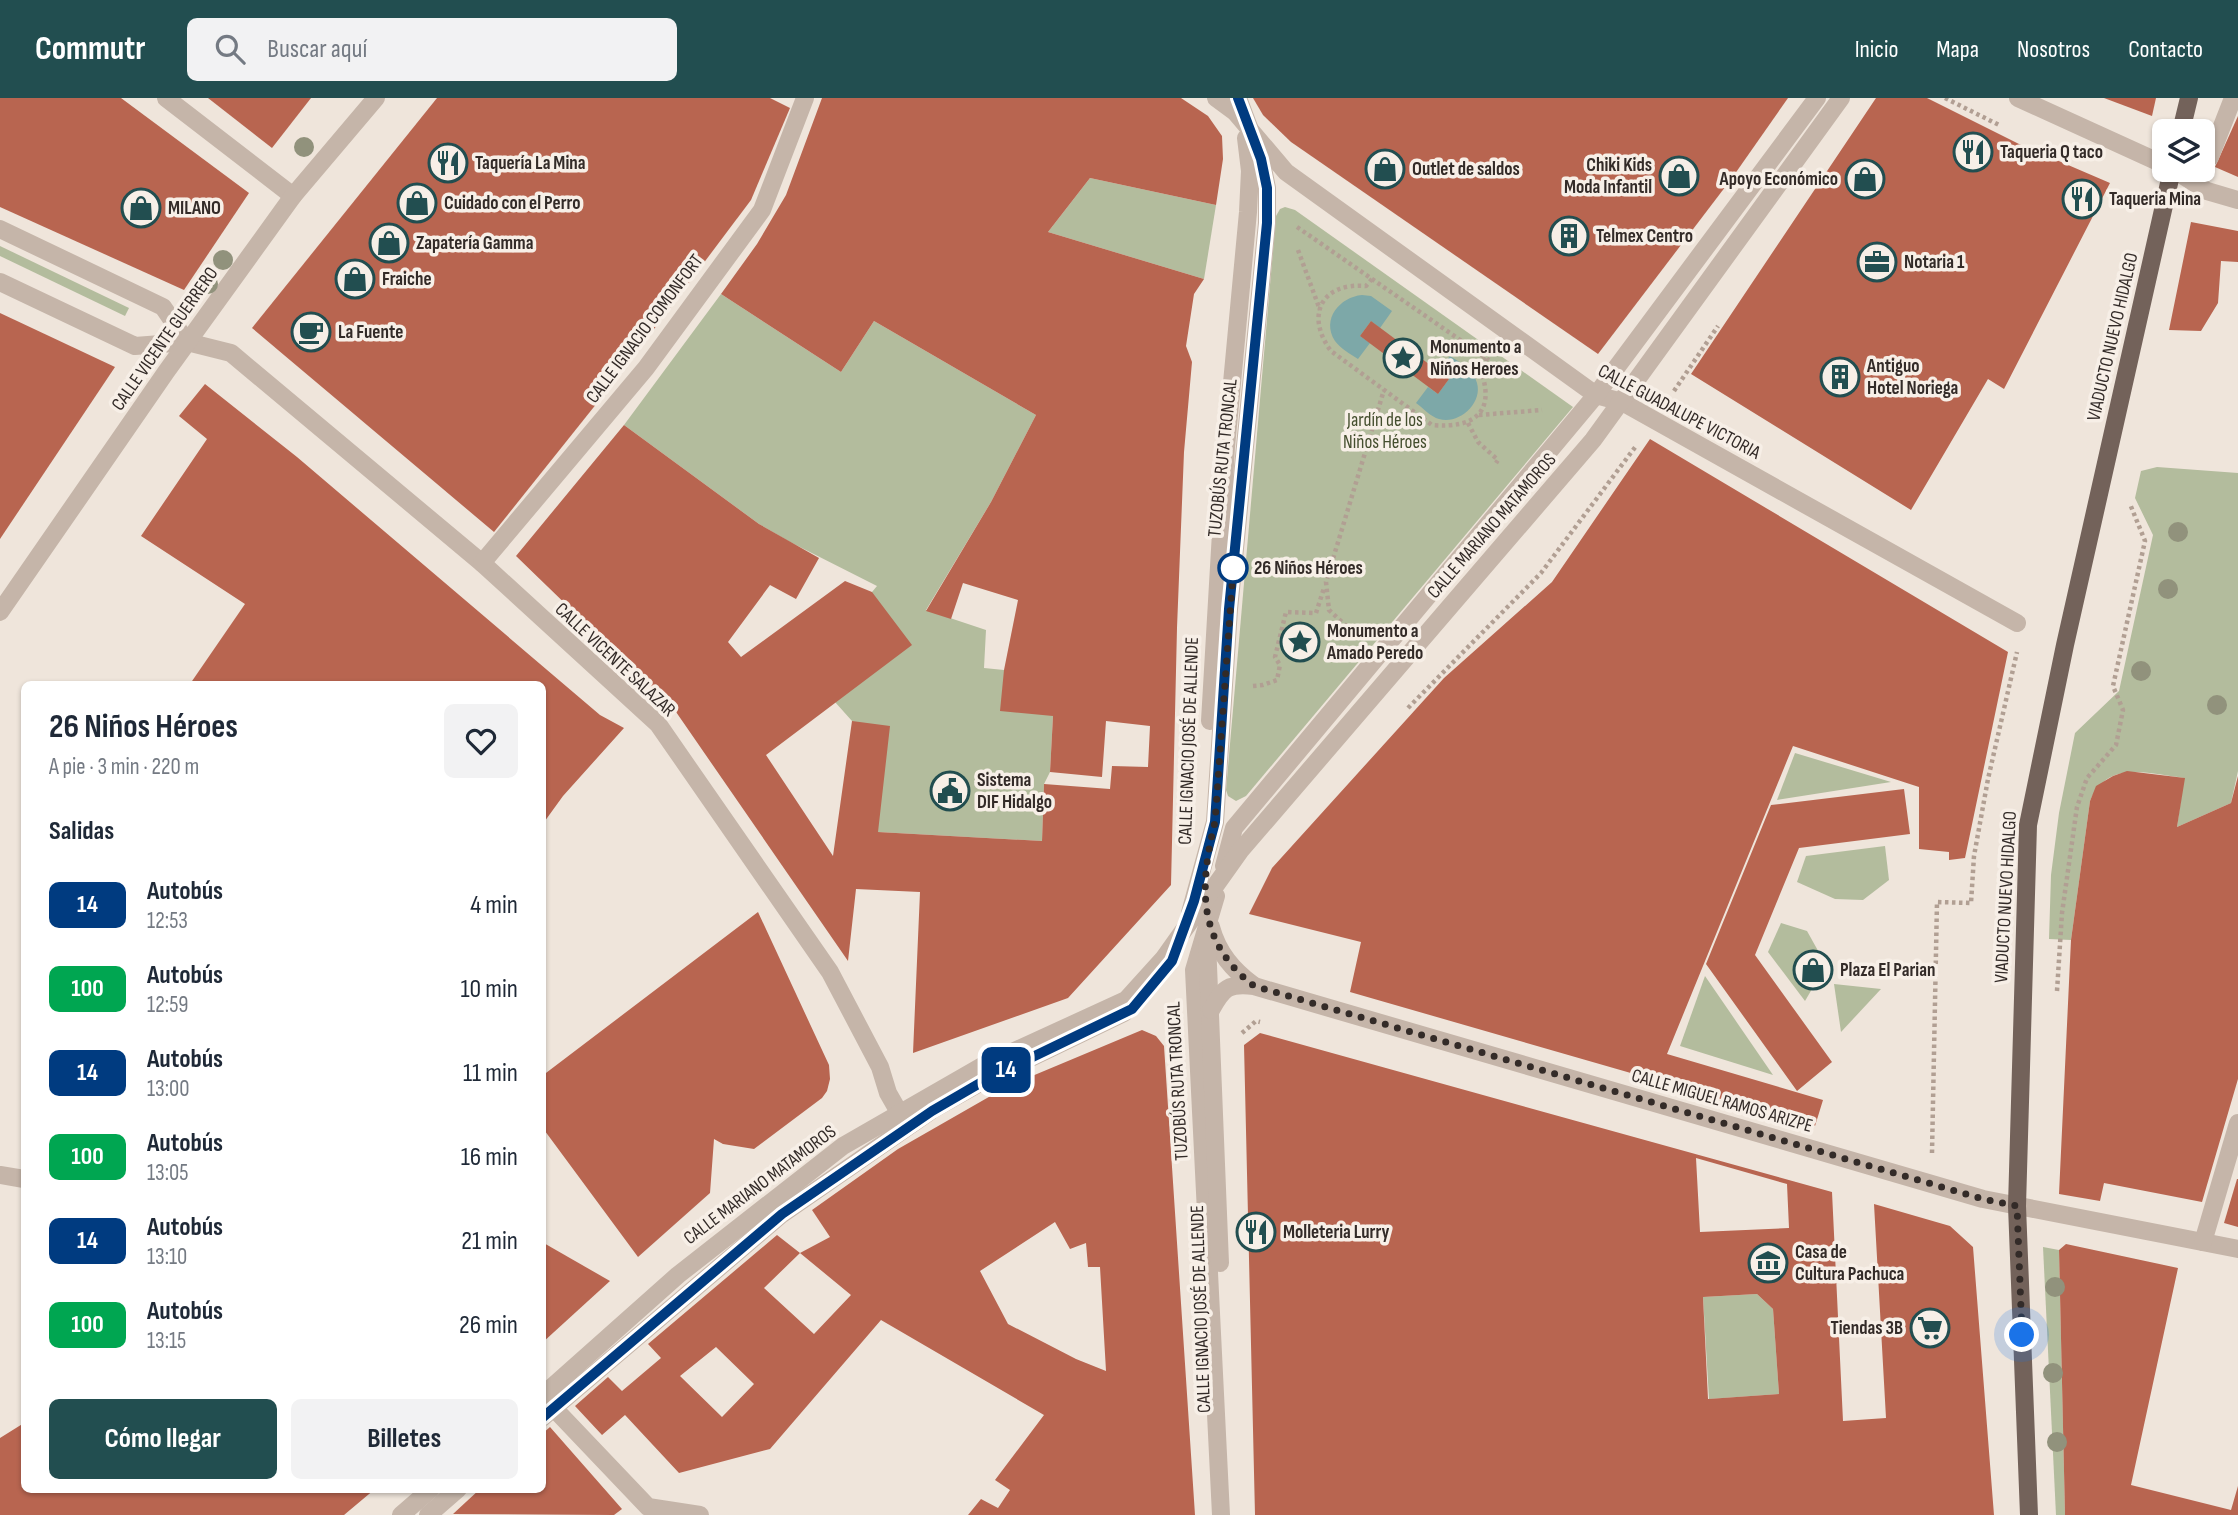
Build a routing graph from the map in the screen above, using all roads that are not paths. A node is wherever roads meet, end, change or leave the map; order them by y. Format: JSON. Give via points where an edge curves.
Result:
{"nodes":[{"id":1,"x":166,"y":98,"type":"edge"},
{"id":2,"x":376,"y":98,"type":"edge"},
{"id":3,"x":805,"y":98,"type":"edge"},
{"id":4,"x":1216,"y":98,"type":"edge"},
{"id":5,"x":1816,"y":98,"type":"edge"},
{"id":6,"x":1841,"y":98,"type":"edge"},
{"id":7,"x":2018,"y":98,"type":"edge"},
{"id":8,"x":2189,"y":98,"type":"edge"},
{"id":9,"x":2233,"y":98,"type":"edge"},
{"id":10,"x":1234,"y":103,"type":"edge"},
{"id":11,"x":2184,"y":119,"type":"edge"},
{"id":12,"x":1250,"y":132,"type":"junction"},
{"id":13,"x":2215,"y":144,"type":"edge"},
{"id":14,"x":2152,"y":159,"type":"edge"},
{"id":15,"x":2170,"y":182,"type":"edge"},
{"id":16,"x":2192,"y":182,"type":"edge"},
{"id":17,"x":293,"y":196,"type":"junction"},
{"id":18,"x":2238,"y":200,"type":"edge"},
{"id":19,"x":0,"y":229,"type":"edge"},
{"id":20,"x":0,"y":282,"type":"edge"},
{"id":21,"x":187,"y":342,"type":"junction"},
{"id":22,"x":1596,"y":395,"type":"junction"},
{"id":23,"x":1622,"y":402,"type":"junction"},
{"id":24,"x":482,"y":563,"type":"junction"},
{"id":25,"x":0,"y":612,"type":"edge"},
{"id":26,"x":2017,"y":623,"type":"road end"},
{"id":27,"x":1206,"y":859,"type":"junction"},
{"id":28,"x":1220,"y":880,"type":"junction"},
{"id":29,"x":1207,"y":917,"type":"junction"},
{"id":30,"x":1182,"y":934,"type":"junction"},
{"id":31,"x":1254,"y":986,"type":"junction"},
{"id":32,"x":1211,"y":1010,"type":"junction"},
{"id":33,"x":900,"y":1114,"type":"junction"},
{"id":34,"x":2238,"y":1123,"type":"edge"},
{"id":35,"x":0,"y":1175,"type":"edge"},
{"id":36,"x":21,"y":1178,"type":"edge"},
{"id":37,"x":2017,"y":1206,"type":"junction"},
{"id":38,"x":2203,"y":1242,"type":"junction"},
{"id":39,"x":2238,"y":1249,"type":"edge"},
{"id":40,"x":546,"y":1404,"type":"edge"},
{"id":41,"x":426,"y":1493,"type":"edge"},
{"id":42,"x":453,"y":1493,"type":"edge"},
{"id":43,"x":401,"y":1515,"type":"edge"},
{"id":44,"x":428,"y":1515,"type":"edge"},
{"id":45,"x":700,"y":1515,"type":"edge"},
{"id":46,"x":1221,"y":1515,"type":"edge"},
{"id":47,"x":1230,"y":1515,"type":"edge"},
{"id":48,"x":2029,"y":1515,"type":"edge"}],
"edges":[{"from":1,"to":17,"type":"street"},
{"from":2,"to":17,"type":"street","name":"CALLE VICENTE GUERRERO"},
{"from":3,"to":24,"type":"street","name":"CALLE IGNACIO COMONFORT","via":[[762,210],[646,368]]},
{"from":4,"to":10,"type":"street","name":"CALLE GUADALUPE VICTORIA"},
{"from":5,"to":22,"type":"street"},
{"from":6,"to":23,"type":"street","name":"CALLE MARIANO MATAMOROS"},
{"from":7,"to":14,"type":"street"},
{"from":8,"to":11,"type":"main road"},
{"from":9,"to":13,"type":"street"},
{"from":10,"to":12,"type":"street","name":"CALLE GUADALUPE VICTORIA"},
{"from":10,"to":27,"type":"street","name":"CALLE IGNACIO JOSÉ DE ALLENDE","via":[[1250,171],[1215,604]]},
{"from":12,"to":22,"type":"street","name":"CALLE GUADALUPE VICTORIA","via":[[1286,172]]},
{"from":12,"to":27,"type":"street","name":"TUZOBÚS RUTA TRONCAL","via":[[1267,188],[1267,223],[1229,609],[1215,822]]},
{"from":15,"to":37,"type":"main road","name":"VIADUCTO NUEVO HIDALGO","via":[[2028,825]]},
{"from":16,"to":18,"type":"street"},
{"from":17,"to":21,"type":"street","name":"CALLE VICENTE GUERRERO"},
{"from":19,"to":21,"type":"street","via":[[163,307]]},
{"from":20,"to":21,"type":"street","name":"CALLE VICENTE SALAZAR","via":[[135,346]]},
{"from":21,"to":24,"type":"street","name":"CALLE VICENTE SALAZAR","via":[[231,353]]},
{"from":21,"to":25,"type":"street","name":"CALLE VICENTE GUERRERO"},
{"from":22,"to":23,"type":"street","name":"CALLE GUADALUPE VICTORIA"},
{"from":22,"to":28,"type":"street","via":[[1234,828]]},
{"from":23,"to":26,"type":"street","name":"CALLE GUADALUPE VICTORIA"},
{"from":23,"to":28,"type":"street","name":"CALLE MARIANO MATAMOROS"},
{"from":24,"to":33,"type":"street","name":"CALLE VICENTE SALAZAR","via":[[657,724],[830,972]]},
{"from":27,"to":29,"type":"street","name":"CALLE IGNACIO JOSÉ DE ALLENDE"},
{"from":27,"to":30,"type":"street","name":"TUZOBÚS RUTA TRONCAL"},
{"from":28,"to":29,"type":"street","name":"CALLE MARIANO MATAMOROS"},
{"from":29,"to":30,"type":"street","name":"CALLE MARIANO MATAMOROS"},
{"from":29,"to":31,"type":"street","via":[[1234,971]]},
{"from":29,"to":32,"type":"street","name":"CALLE IGNACIO JOSÉ DE ALLENDE"},
{"from":29,"to":46,"type":"street","name":"TUZOBÚS RUTA TRONCAL","via":[[1194,970]]},
{"from":30,"to":33,"type":"street","name":"CALLE MARIANO MATAMOROS","via":[[1126,1000],[984,1065]]},
{"from":30,"to":40,"type":"street","name":"TUZOBÚS RUTA TRONCAL","via":[[1172,961],[1132,1009],[943,1104],[782,1214]]},
{"from":31,"to":32,"type":"street","name":"CALLE MIGUEL RAMOS ARIZPE","via":[[1236,984],[1222,991]]},
{"from":31,"to":37,"type":"street","name":"CALLE MIGUEL RAMOS ARIZPE"},
{"from":32,"to":47,"type":"street","name":"CALLE IGNACIO JOSÉ DE ALLENDE"},
{"from":33,"to":40,"type":"street","name":"CALLE MARIANO MATAMOROS","via":[[843,1146],[689,1266]]},
{"from":34,"to":38,"type":"street"},
{"from":35,"to":36,"type":"street"},
{"from":37,"to":38,"type":"street","name":"CALLE MIGUEL RAMOS ARIZPE"},
{"from":37,"to":48,"type":"main road","name":"VIADUCTO NUEVO HIDALGO"},
{"from":38,"to":39,"type":"street","name":"CALLE MIGUEL RAMOS ARIZPE"},
{"from":40,"to":45,"type":"street","via":[[648,1507]]},
{"from":41,"to":43,"type":"street"},
{"from":42,"to":44,"type":"street"}]}
